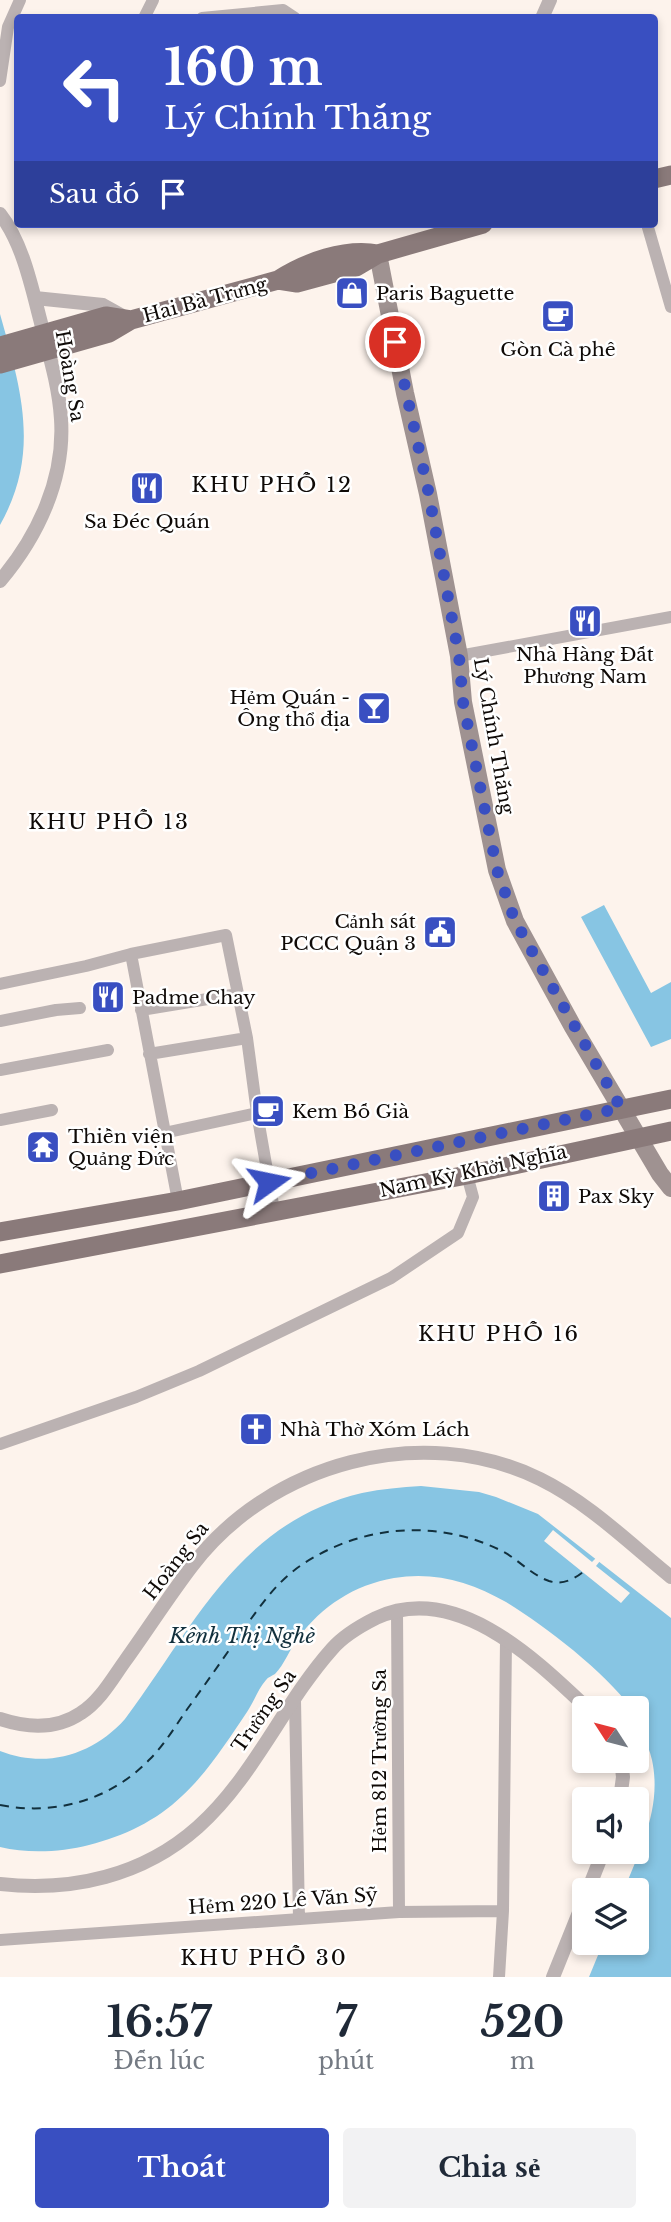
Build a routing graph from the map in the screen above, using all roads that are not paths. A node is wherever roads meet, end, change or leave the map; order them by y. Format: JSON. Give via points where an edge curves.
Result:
{"nodes":[{"id":1,"x":293,"y":10,"type":"edge"},
{"id":2,"x":248,"y":14,"type":"edge"},
{"id":3,"x":9,"y":27,"type":"edge"},
{"id":4,"x":0,"y":81,"type":"edge"},
{"id":5,"x":0,"y":214,"type":"edge"},
{"id":6,"x":648,"y":228,"type":"edge"},
{"id":7,"x":453,"y":229,"type":"edge"},
{"id":8,"x":378,"y":254,"type":"junction"},
{"id":9,"x":35,"y":298,"type":"junction"},
{"id":10,"x":671,"y":307,"type":"edge"},
{"id":11,"x":130,"y":320,"type":"junction"},
{"id":12,"x":107,"y":325,"type":"junction"},
{"id":13,"x":0,"y":346,"type":"edge"},
{"id":14,"x":0,"y":364,"type":"edge"},
{"id":15,"x":0,"y":581,"type":"edge"},
{"id":16,"x":671,"y":617,"type":"edge"},
{"id":17,"x":459,"y":656,"type":"junction"},
{"id":18,"x":131,"y":954,"type":"junction"},
{"id":19,"x":0,"y":984,"type":"edge"},
{"id":20,"x":237,"y":994,"type":"junction"},
{"id":21,"x":80,"y":1008,"type":"dead end"},
{"id":22,"x":141,"y":1010,"type":"junction"},
{"id":23,"x":0,"y":1021,"type":"edge"},
{"id":24,"x":247,"y":1038,"type":"junction"},
{"id":25,"x":108,"y":1050,"type":"dead end"},
{"id":26,"x":149,"y":1054,"type":"junction"},
{"id":27,"x":0,"y":1070,"type":"edge"},
{"id":28,"x":671,"y":1099,"type":"edge"},
{"id":29,"x":621,"y":1108,"type":"junction"},
{"id":30,"x":52,"y":1110,"type":"dead end"},
{"id":31,"x":257,"y":1113,"type":"junction"},
{"id":32,"x":0,"y":1121,"type":"edge"},
{"id":33,"x":671,"y":1132,"type":"edge"},
{"id":34,"x":164,"y":1133,"type":"junction"},
{"id":35,"x":639,"y":1138,"type":"junction"},
{"id":36,"x":467,"y":1175,"type":"junction"},
{"id":37,"x":269,"y":1182,"type":"junction"},
{"id":38,"x":671,"y":1188,"type":"edge"},
{"id":39,"x":178,"y":1201,"type":"junction"},
{"id":40,"x":274,"y":1210,"type":"junction"},
{"id":41,"x":0,"y":1232,"type":"edge"},
{"id":42,"x":0,"y":1264,"type":"edge"},
{"id":43,"x":0,"y":1444,"type":"edge"},
{"id":44,"x":671,"y":1577,"type":"edge"},
{"id":45,"x":397,"y":1611,"type":"junction"},
{"id":46,"x":506,"y":1640,"type":"junction"},
{"id":47,"x":573,"y":1696,"type":"edge"},
{"id":48,"x":295,"y":1700,"type":"junction"},
{"id":49,"x":0,"y":1718,"type":"edge"},
{"id":50,"x":0,"y":1884,"type":"edge"},
{"id":51,"x":503,"y":1911,"type":"junction"},
{"id":52,"x":398,"y":1912,"type":"junction"},
{"id":53,"x":299,"y":1920,"type":"junction"},
{"id":54,"x":572,"y":1930,"type":"edge"},
{"id":55,"x":0,"y":1940,"type":"edge"},
{"id":56,"x":499,"y":1977,"type":"edge"},
{"id":57,"x":553,"y":1977,"type":"edge"}],
"edges":[{"from":1,"to":2,"type":"street"},
{"from":3,"to":4,"type":"street"},
{"from":5,"to":9,"type":"street","name":"Hoàng Sa","via":[[11,228]]},
{"from":6,"to":10,"type":"street"},
{"from":7,"to":8,"type":"main road","name":"Hai Bà Trưng"},
{"from":8,"to":11,"type":"main road","name":"Hai Bà Trưng","via":[[356,267],[297,283],[278,280]]},
{"from":8,"to":17,"type":"main road","name":"Lý Chính Thắng"},
{"from":9,"to":11,"type":"street","via":[[103,305]]},
{"from":9,"to":15,"type":"street","name":"Hoàng Sa","via":[[57,390],[60,444],[54,482],[41,519]]},
{"from":11,"to":12,"type":"main road","name":"Hai Bà Trưng"},
{"from":12,"to":13,"type":"main road"},
{"from":12,"to":14,"type":"main road"},
{"from":16,"to":17,"type":"street"},
{"from":17,"to":29,"type":"main road","name":"Lý Chính Thắng","via":[[463,702],[490,838],[515,921]]},
{"from":18,"to":19,"type":"street"},
{"from":18,"to":20,"type":"street","via":[[226,935]]},
{"from":18,"to":22,"type":"street"},
{"from":20,"to":22,"type":"street"},
{"from":20,"to":24,"type":"street"},
{"from":21,"to":23,"type":"street"},
{"from":22,"to":26,"type":"street"},
{"from":24,"to":26,"type":"street"},
{"from":24,"to":31,"type":"street"},
{"from":25,"to":27,"type":"street"},
{"from":26,"to":34,"type":"street"},
{"from":28,"to":29,"type":"main road","name":"Nam Kỳ Khởi Nghĩa"},
{"from":29,"to":35,"type":"main road","name":"Lý Chính Thắng"},
{"from":29,"to":37,"type":"main road","name":"Nam Kỳ Khởi Nghĩa"},
{"from":30,"to":32,"type":"street"},
{"from":31,"to":34,"type":"street"},
{"from":31,"to":37,"type":"street"},
{"from":33,"to":35,"type":"main road","name":"Nam Kỳ Khởi Nghĩa"},
{"from":34,"to":39,"type":"street"},
{"from":35,"to":36,"type":"main road","name":"Nam Kỳ Khởi Nghĩa"},
{"from":35,"to":38,"type":"main road","name":"Lý Chính Thắng"},
{"from":36,"to":40,"type":"main road","name":"Nam Kỳ Khởi Nghĩa"},
{"from":36,"to":43,"type":"street","via":[[473,1197],[458,1233],[391,1278],[199,1371]]},
{"from":37,"to":39,"type":"main road","name":"Nam Kỳ Khởi Nghĩa"},
{"from":37,"to":40,"type":"street"},
{"from":39,"to":41,"type":"main road","name":"Nam Kỳ Khởi Nghĩa"},
{"from":40,"to":42,"type":"main road","name":"Nam Kỳ Khởi Nghĩa"},
{"from":44,"to":49,"type":"street","name":"Hoàng Sa","via":[[579,1503],[511,1467],[431,1453],[362,1459],[294,1482],[227,1527],[192,1566],[103,1691],[82,1712],[48,1725]]},
{"from":45,"to":46,"type":"street","name":"Trường Sa","via":[[447,1611]]},
{"from":45,"to":48,"type":"street","name":"Trường Sa","via":[[364,1624],[333,1647]]},
{"from":45,"to":52,"type":"street","name":"Hẻm 812 Trường Sa"},
{"from":46,"to":47,"type":"street","name":"Trường Sa"},
{"from":46,"to":51,"type":"street"},
{"from":48,"to":50,"type":"street","name":"Trường Sa","via":[[228,1796],[166,1852],[135,1868],[76,1884]]},
{"from":48,"to":53,"type":"street"},
{"from":51,"to":52,"type":"street","name":"Hẻm 220 Lê Văn Sỹ"},
{"from":51,"to":56,"type":"street"},
{"from":52,"to":53,"type":"street","name":"Hẻm 220 Lê Văn Sỹ"},
{"from":53,"to":55,"type":"street","name":"Hẻm 220 Lê Văn Sỹ"},
{"from":54,"to":57,"type":"street"}]}
